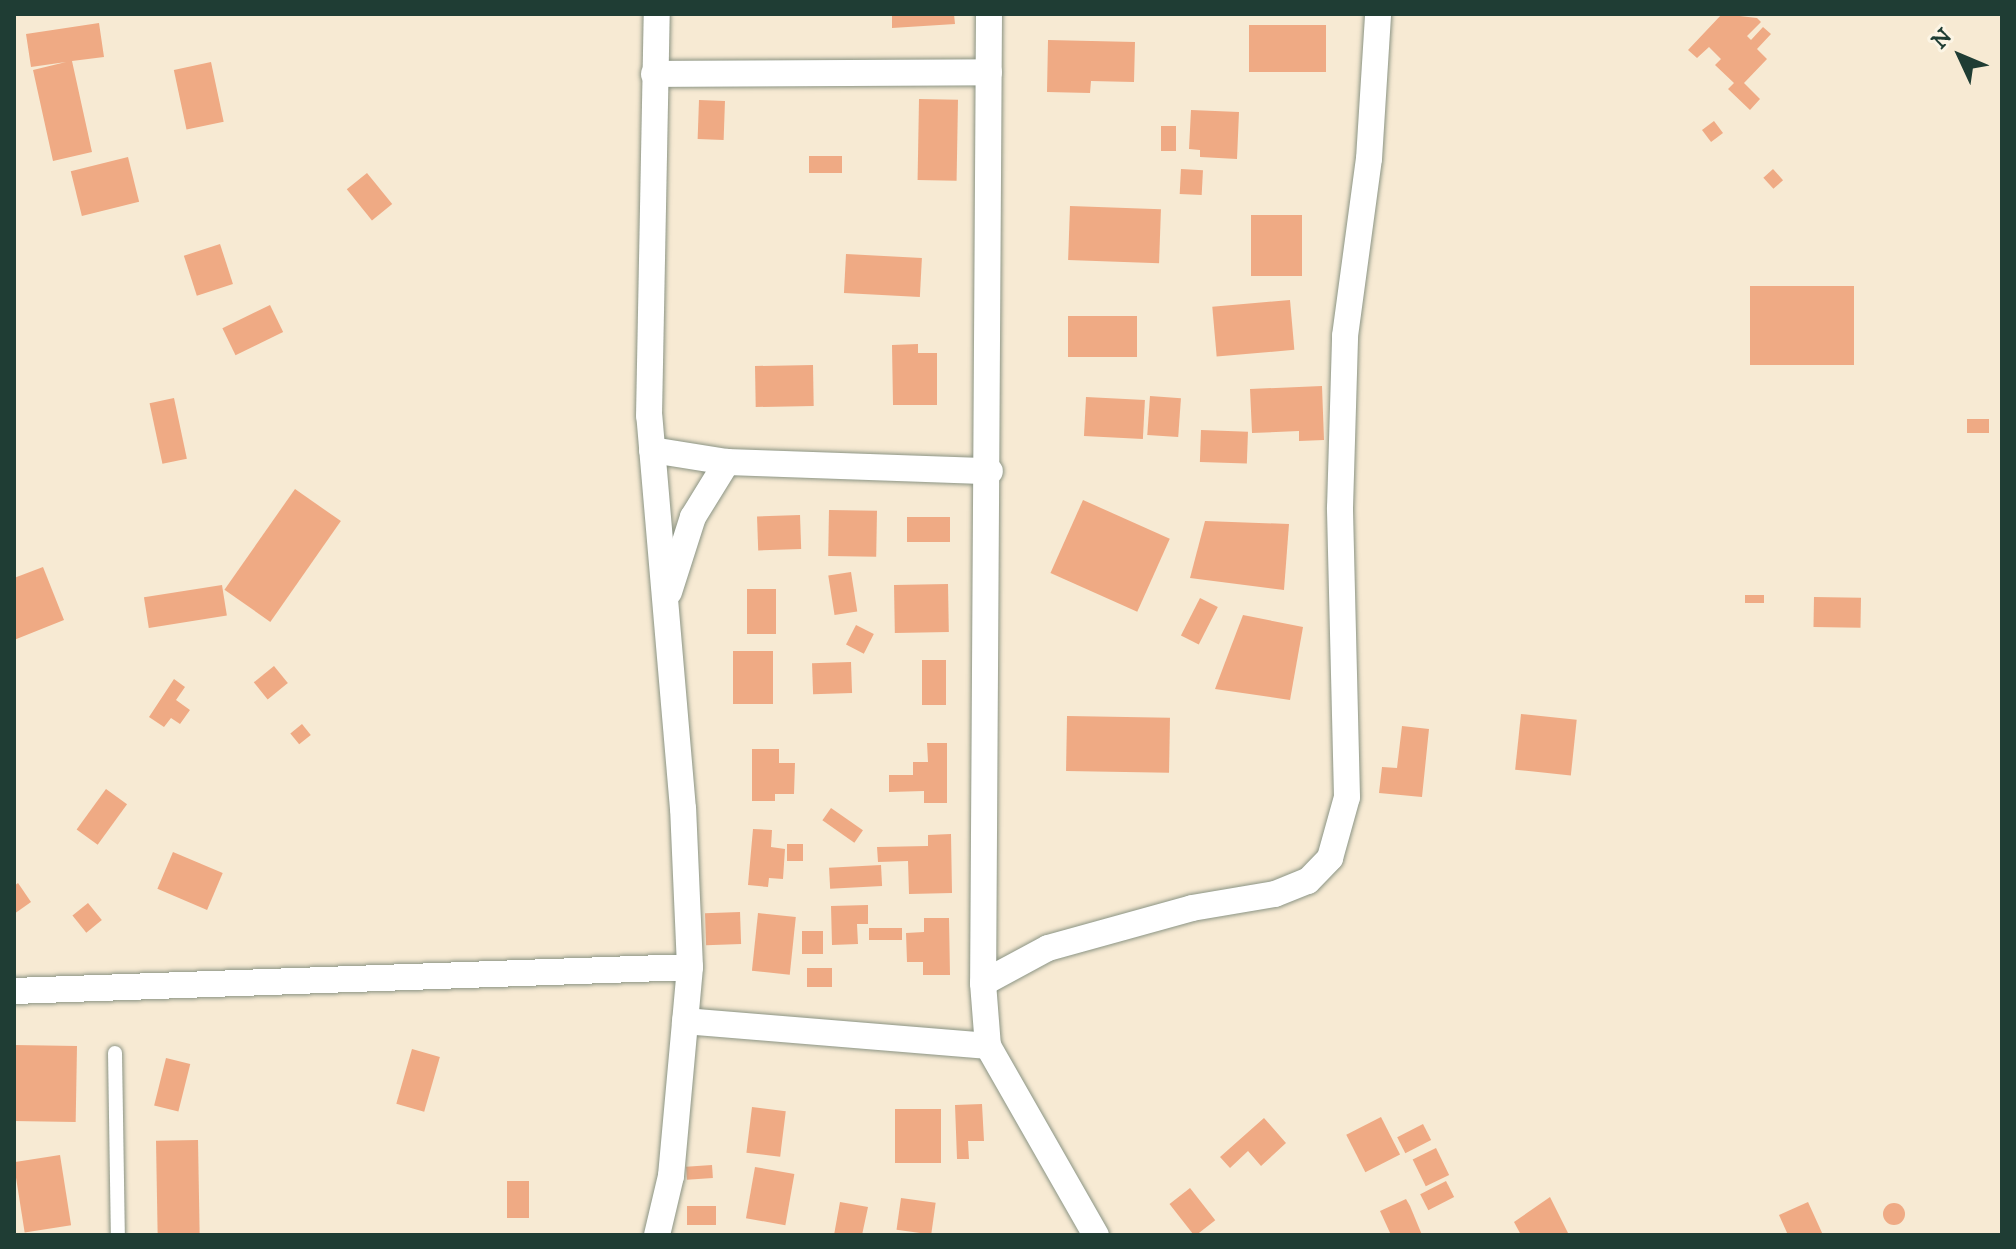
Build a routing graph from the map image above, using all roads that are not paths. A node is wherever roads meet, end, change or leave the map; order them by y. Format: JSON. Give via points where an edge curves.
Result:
{"nodes":[{"id":1,"x":657,"y":14,"type":"edge"},
{"id":2,"x":989,"y":14,"type":"edge"},
{"id":3,"x":1378,"y":14,"type":"edge"},
{"id":4,"x":989,"y":72,"type":"junction"},
{"id":5,"x":654,"y":74,"type":"junction"},
{"id":6,"x":652,"y":450,"type":"junction"},
{"id":7,"x":727,"y":462,"type":"junction"},
{"id":8,"x":990,"y":471,"type":"junction"},
{"id":9,"x":665,"y":624,"type":"junction"},
{"id":10,"x":690,"y":967,"type":"junction"},
{"id":11,"x":983,"y":983,"type":"junction"},
{"id":12,"x":14,"y":991,"type":"edge"},
{"id":13,"x":685,"y":1021,"type":"junction"},
{"id":14,"x":988,"y":1046,"type":"junction"},
{"id":15,"x":115,"y":1053,"type":"dead end"},
{"id":16,"x":118,"y":1235,"type":"edge"},
{"id":17,"x":657,"y":1235,"type":"edge"},
{"id":18,"x":1096,"y":1235,"type":"edge"}],
"edges":[{"from":1,"to":5,"type":"street"},
{"from":2,"to":4,"type":"street"},
{"from":3,"to":11,"type":"street","via":[[1369,159],[1345,336],[1340,508],[1347,797],[1330,858],[1308,881],[1275,894],[1192,908],[1048,948]]},
{"from":4,"to":5,"type":"street"},
{"from":4,"to":8,"type":"street"},
{"from":5,"to":6,"type":"street"},
{"from":6,"to":7,"type":"street"},
{"from":6,"to":9,"type":"street"},
{"from":7,"to":8,"type":"street"},
{"from":7,"to":9,"type":"street","via":[[683,540]]},
{"from":8,"to":11,"type":"street"},
{"from":9,"to":10,"type":"street","via":[[683,809]]},
{"from":10,"to":12,"type":"street"},
{"from":10,"to":13,"type":"street"},
{"from":11,"to":14,"type":"street"},
{"from":13,"to":14,"type":"street"},
{"from":13,"to":17,"type":"street","via":[[671,1176]]},
{"from":14,"to":18,"type":"street"},
{"from":15,"to":16,"type":"lane"}]}
